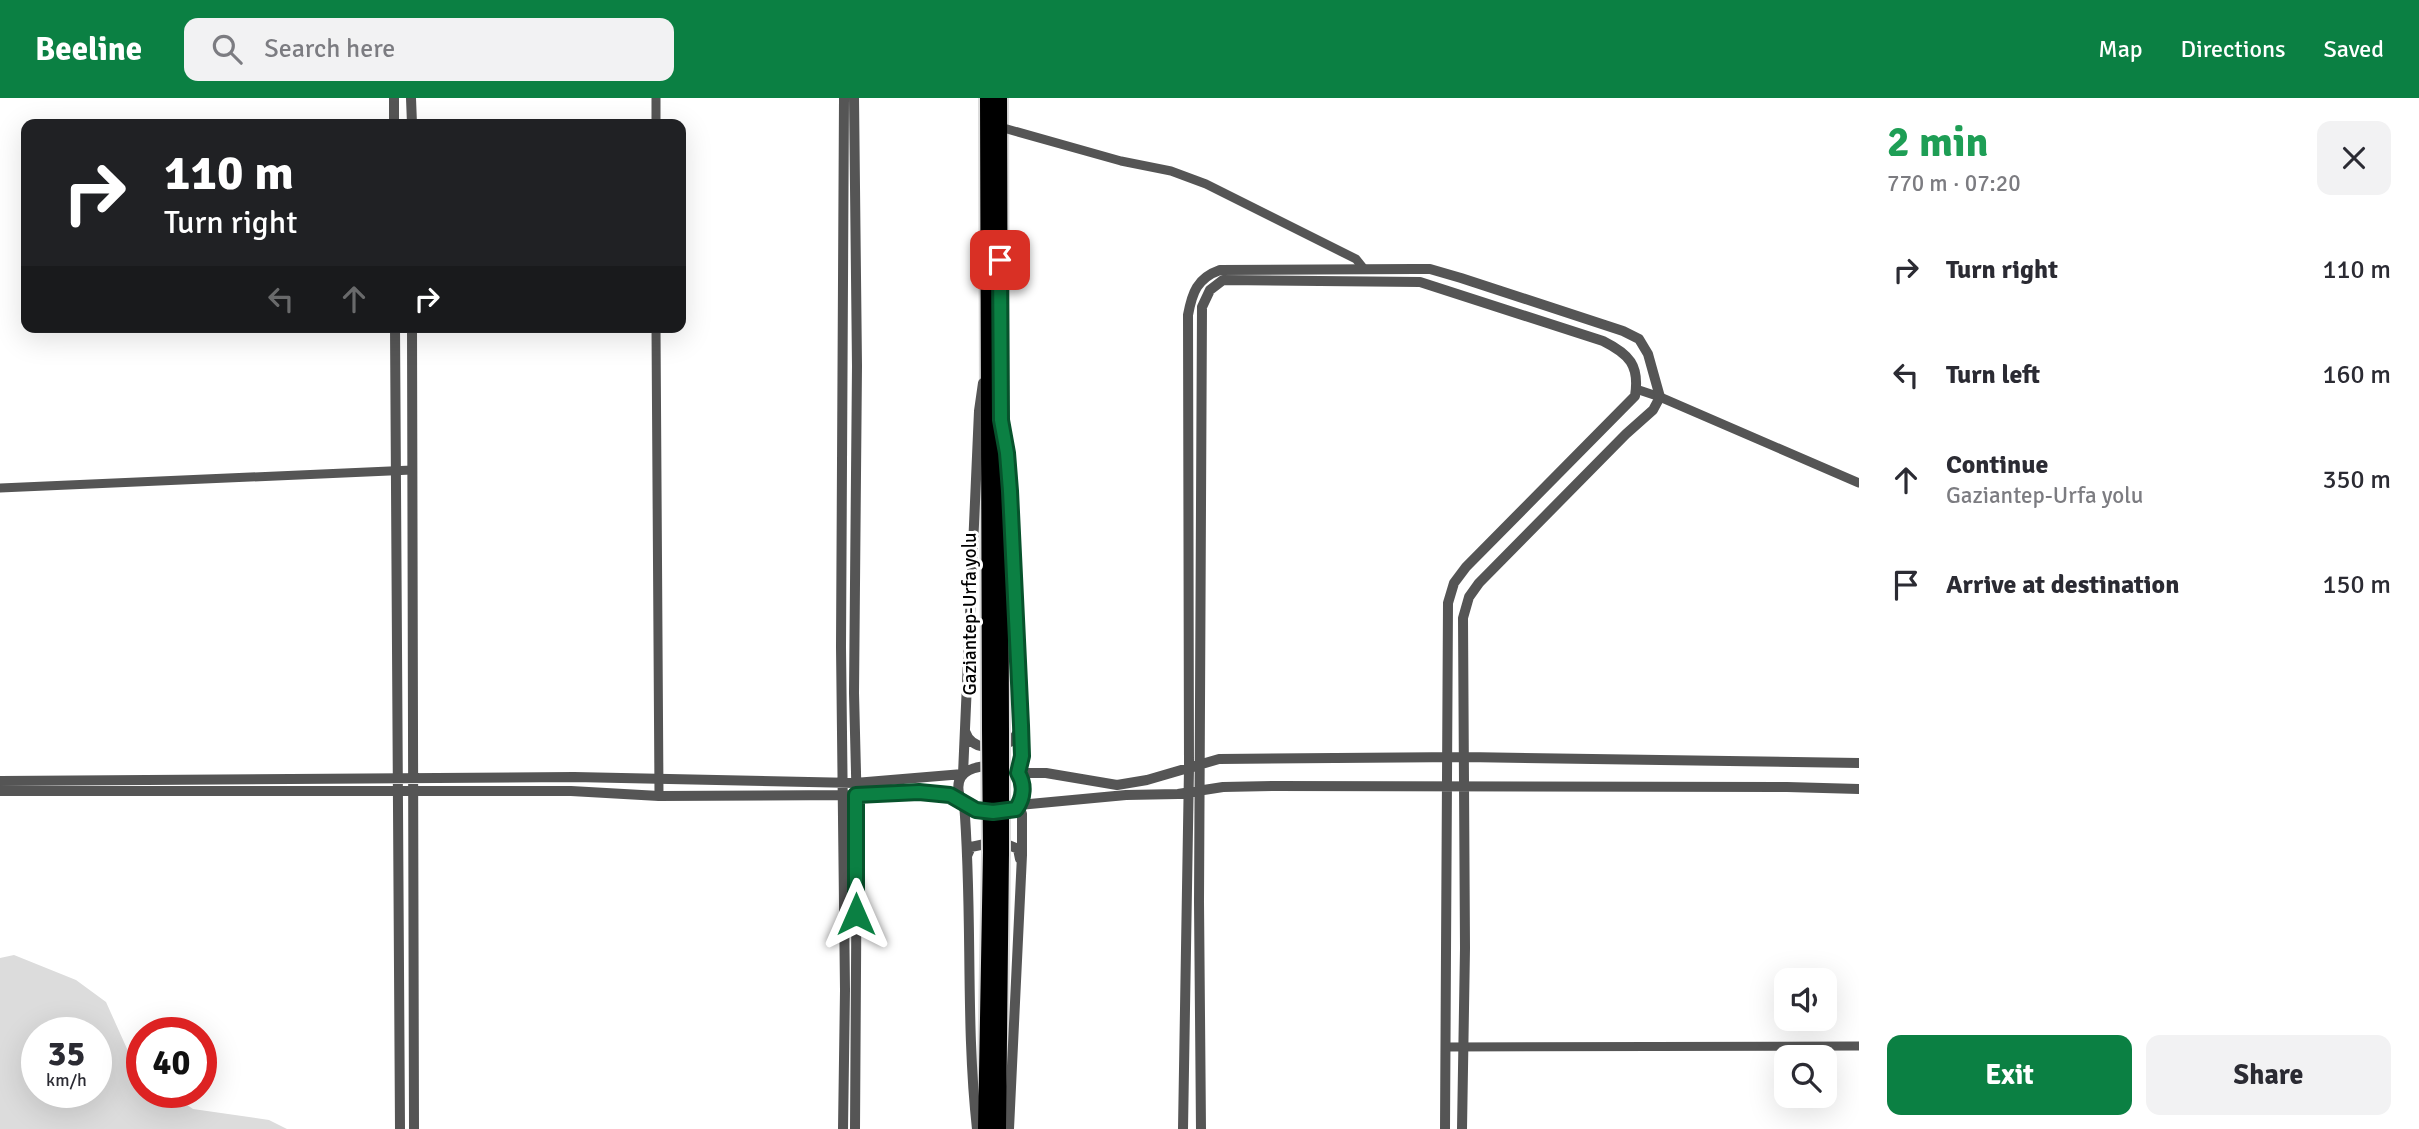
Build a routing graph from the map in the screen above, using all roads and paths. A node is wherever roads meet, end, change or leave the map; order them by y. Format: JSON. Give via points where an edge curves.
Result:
{"nodes":[{"id":1,"x":394,"y":98,"type":"edge"},
{"id":2,"x":411,"y":98,"type":"edge"},
{"id":3,"x":656,"y":98,"type":"edge"},
{"id":4,"x":844,"y":98,"type":"edge"},
{"id":5,"x":854,"y":98,"type":"edge"},
{"id":6,"x":987,"y":98,"type":"edge"},
{"id":7,"x":1000,"y":98,"type":"edge"},
{"id":8,"x":394,"y":119,"type":"edge"},
{"id":9,"x":412,"y":119,"type":"edge"},
{"id":10,"x":656,"y":119,"type":"edge"},
{"id":11,"x":1000,"y":127,"type":"junction"},
{"id":12,"x":1364,"y":269,"type":"junction"},
{"id":13,"x":395,"y":333,"type":"edge"},
{"id":14,"x":412,"y":333,"type":"edge"},
{"id":15,"x":656,"y":333,"type":"edge"},
{"id":16,"x":988,"y":346,"type":"junction"},
{"id":17,"x":1636,"y":389,"type":"junction"},
{"id":18,"x":1660,"y":397,"type":"junction"},
{"id":19,"x":1001,"y":420,"type":"junction"},
{"id":20,"x":396,"y":470,"type":"junction"},
{"id":21,"x":412,"y":470,"type":"junction"},
{"id":22,"x":1859,"y":483,"type":"edge"},
{"id":23,"x":0,"y":488,"type":"edge"},
{"id":24,"x":1021,"y":725,"type":"junction"},
{"id":25,"x":964,"y":729,"type":"junction"},
{"id":26,"x":995,"y":731,"type":"junction"},
{"id":27,"x":1446,"y":757,"type":"junction"},
{"id":28,"x":1465,"y":757,"type":"junction"},
{"id":29,"x":1859,"y":763,"type":"edge"},
{"id":30,"x":1195,"y":766,"type":"junction"},
{"id":31,"x":1018,"y":773,"type":"junction"},
{"id":32,"x":963,"y":774,"type":"junction"},
{"id":33,"x":398,"y":777,"type":"junction"},
{"id":34,"x":412,"y":777,"type":"junction"},
{"id":35,"x":658,"y":777,"type":"junction"},
{"id":36,"x":0,"y":781,"type":"edge"},
{"id":37,"x":1446,"y":785,"type":"junction"},
{"id":38,"x":1464,"y":786,"type":"junction"},
{"id":39,"x":842,"y":789,"type":"junction"},
{"id":40,"x":855,"y":789,"type":"junction"},
{"id":41,"x":1859,"y":789,"type":"edge"},
{"id":42,"x":0,"y":791,"type":"edge"},
{"id":43,"x":1200,"y":791,"type":"junction"},
{"id":44,"x":399,"y":792,"type":"junction"},
{"id":45,"x":412,"y":792,"type":"junction"},
{"id":46,"x":1187,"y":793,"type":"junction"},
{"id":47,"x":659,"y":796,"type":"junction"},
{"id":48,"x":964,"y":803,"type":"junction"},
{"id":49,"x":1019,"y":805,"type":"junction"},
{"id":50,"x":996,"y":853,"type":"junction"},
{"id":51,"x":967,"y":856,"type":"junction"},
{"id":52,"x":1021,"y":866,"type":"junction"},
{"id":53,"x":1859,"y":1046,"type":"edge"},
{"id":54,"x":1446,"y":1047,"type":"junction"},
{"id":55,"x":1463,"y":1047,"type":"junction"},
{"id":56,"x":400,"y":1129,"type":"edge"},
{"id":57,"x":414,"y":1129,"type":"edge"},
{"id":58,"x":843,"y":1129,"type":"edge"},
{"id":59,"x":855,"y":1129,"type":"edge"},
{"id":60,"x":977,"y":1129,"type":"edge"},
{"id":61,"x":985,"y":1129,"type":"edge"},
{"id":62,"x":999,"y":1129,"type":"edge"},
{"id":63,"x":1009,"y":1129,"type":"edge"},
{"id":64,"x":1183,"y":1129,"type":"edge"},
{"id":65,"x":1201,"y":1129,"type":"edge"},
{"id":66,"x":1445,"y":1129,"type":"edge"},
{"id":67,"x":1462,"y":1129,"type":"edge"}],
"edges":[{"from":1,"to":8,"type":"street"},
{"from":2,"to":9,"type":"street"},
{"from":3,"to":10,"type":"street"},
{"from":4,"to":39,"type":"street"},
{"from":5,"to":40,"type":"street"},
{"from":6,"to":16,"type":"highway","name":"Gaziantep-Urfa yolu"},
{"from":7,"to":11,"type":"highway","name":"Gaziantep-Urfa yolu"},
{"from":11,"to":12,"type":"street","via":[[1206,184],[1356,259]]},
{"from":11,"to":19,"type":"highway","name":"Gaziantep-Urfa yolu"},
{"from":12,"to":18,"type":"street","via":[[1430,269],[1623,331],[1639,339]]},
{"from":12,"to":30,"type":"street","via":[[1220,270],[1201,280],[1191,298]]},
{"from":13,"to":20,"type":"street"},
{"from":14,"to":21,"type":"street"},
{"from":15,"to":35,"type":"street"},
{"from":16,"to":25,"type":"street","via":[[979,411]]},
{"from":16,"to":26,"type":"highway","name":"Gaziantep-Urfa yolu"},
{"from":17,"to":18,"type":"street"},
{"from":17,"to":27,"type":"street","via":[[1635,396],[1454,583],[1448,603]]},
{"from":17,"to":30,"type":"street","via":[[1629,358],[1603,341],[1420,282],[1223,280],[1210,290],[1202,307]]},
{"from":18,"to":22,"type":"street"},
{"from":18,"to":28,"type":"street","via":[[1653,410],[1469,597],[1463,618]]},
{"from":19,"to":24,"type":"street","via":[[1010,491]]},
{"from":19,"to":26,"type":"highway","name":"Gaziantep-Urfa yolu"},
{"from":20,"to":21,"type":"street"},
{"from":20,"to":23,"type":"street"},
{"from":20,"to":33,"type":"street"},
{"from":21,"to":34,"type":"street"},
{"from":24,"to":25,"type":"street","via":[[1012,741],[992,748],[967,739]]},
{"from":24,"to":31,"type":"street"},
{"from":25,"to":32,"type":"street"},
{"from":26,"to":50,"type":"highway","name":"Gaziantep-Urfa yolu","bridge":true},
{"from":27,"to":28,"type":"street"},
{"from":27,"to":30,"type":"street","via":[[1219,760]]},
{"from":27,"to":37,"type":"street"},
{"from":28,"to":29,"type":"street"},
{"from":28,"to":38,"type":"street"},
{"from":30,"to":31,"type":"street","via":[[1117,785]]},
{"from":30,"to":43,"type":"street"},
{"from":30,"to":46,"type":"street"},
{"from":31,"to":32,"type":"street","via":[[995,765],[978,766]]},
{"from":31,"to":49,"type":"street","via":[[1023,794]]},
{"from":32,"to":40,"type":"street"},
{"from":32,"to":48,"type":"street","via":[[958,790]]},
{"from":33,"to":34,"type":"street"},
{"from":33,"to":36,"type":"street"},
{"from":33,"to":44,"type":"street"},
{"from":34,"to":35,"type":"street"},
{"from":34,"to":45,"type":"street"},
{"from":35,"to":39,"type":"street"},
{"from":35,"to":47,"type":"street"},
{"from":37,"to":38,"type":"street"},
{"from":37,"to":43,"type":"street"},
{"from":37,"to":54,"type":"street"},
{"from":38,"to":41,"type":"street"},
{"from":38,"to":55,"type":"street"},
{"from":39,"to":40,"type":"street"},
{"from":39,"to":47,"type":"street"},
{"from":39,"to":58,"type":"street"},
{"from":40,"to":48,"type":"street","via":[[950,795]]},
{"from":40,"to":59,"type":"street"},
{"from":42,"to":44,"type":"street"},
{"from":43,"to":46,"type":"street"},
{"from":43,"to":65,"type":"street"},
{"from":44,"to":45,"type":"street"},
{"from":44,"to":56,"type":"street"},
{"from":45,"to":47,"type":"street","via":[[571,791]]},
{"from":45,"to":57,"type":"street"},
{"from":46,"to":49,"type":"street"},
{"from":46,"to":64,"type":"street"},
{"from":48,"to":49,"type":"street","via":[[993,812]]},
{"from":48,"to":51,"type":"street"},
{"from":49,"to":52,"type":"street"},
{"from":50,"to":61,"type":"highway","name":"Gaziantep-Urfa yolu"},
{"from":50,"to":62,"type":"highway","name":"Gaziantep-Urfa yolu"},
{"from":51,"to":52,"type":"street","via":[[971,847],[999,841],[1018,849]]},
{"from":51,"to":60,"type":"street"},
{"from":52,"to":63,"type":"street"},
{"from":53,"to":55,"type":"street"},
{"from":54,"to":55,"type":"street"},
{"from":54,"to":66,"type":"street"},
{"from":55,"to":67,"type":"street"}]}
